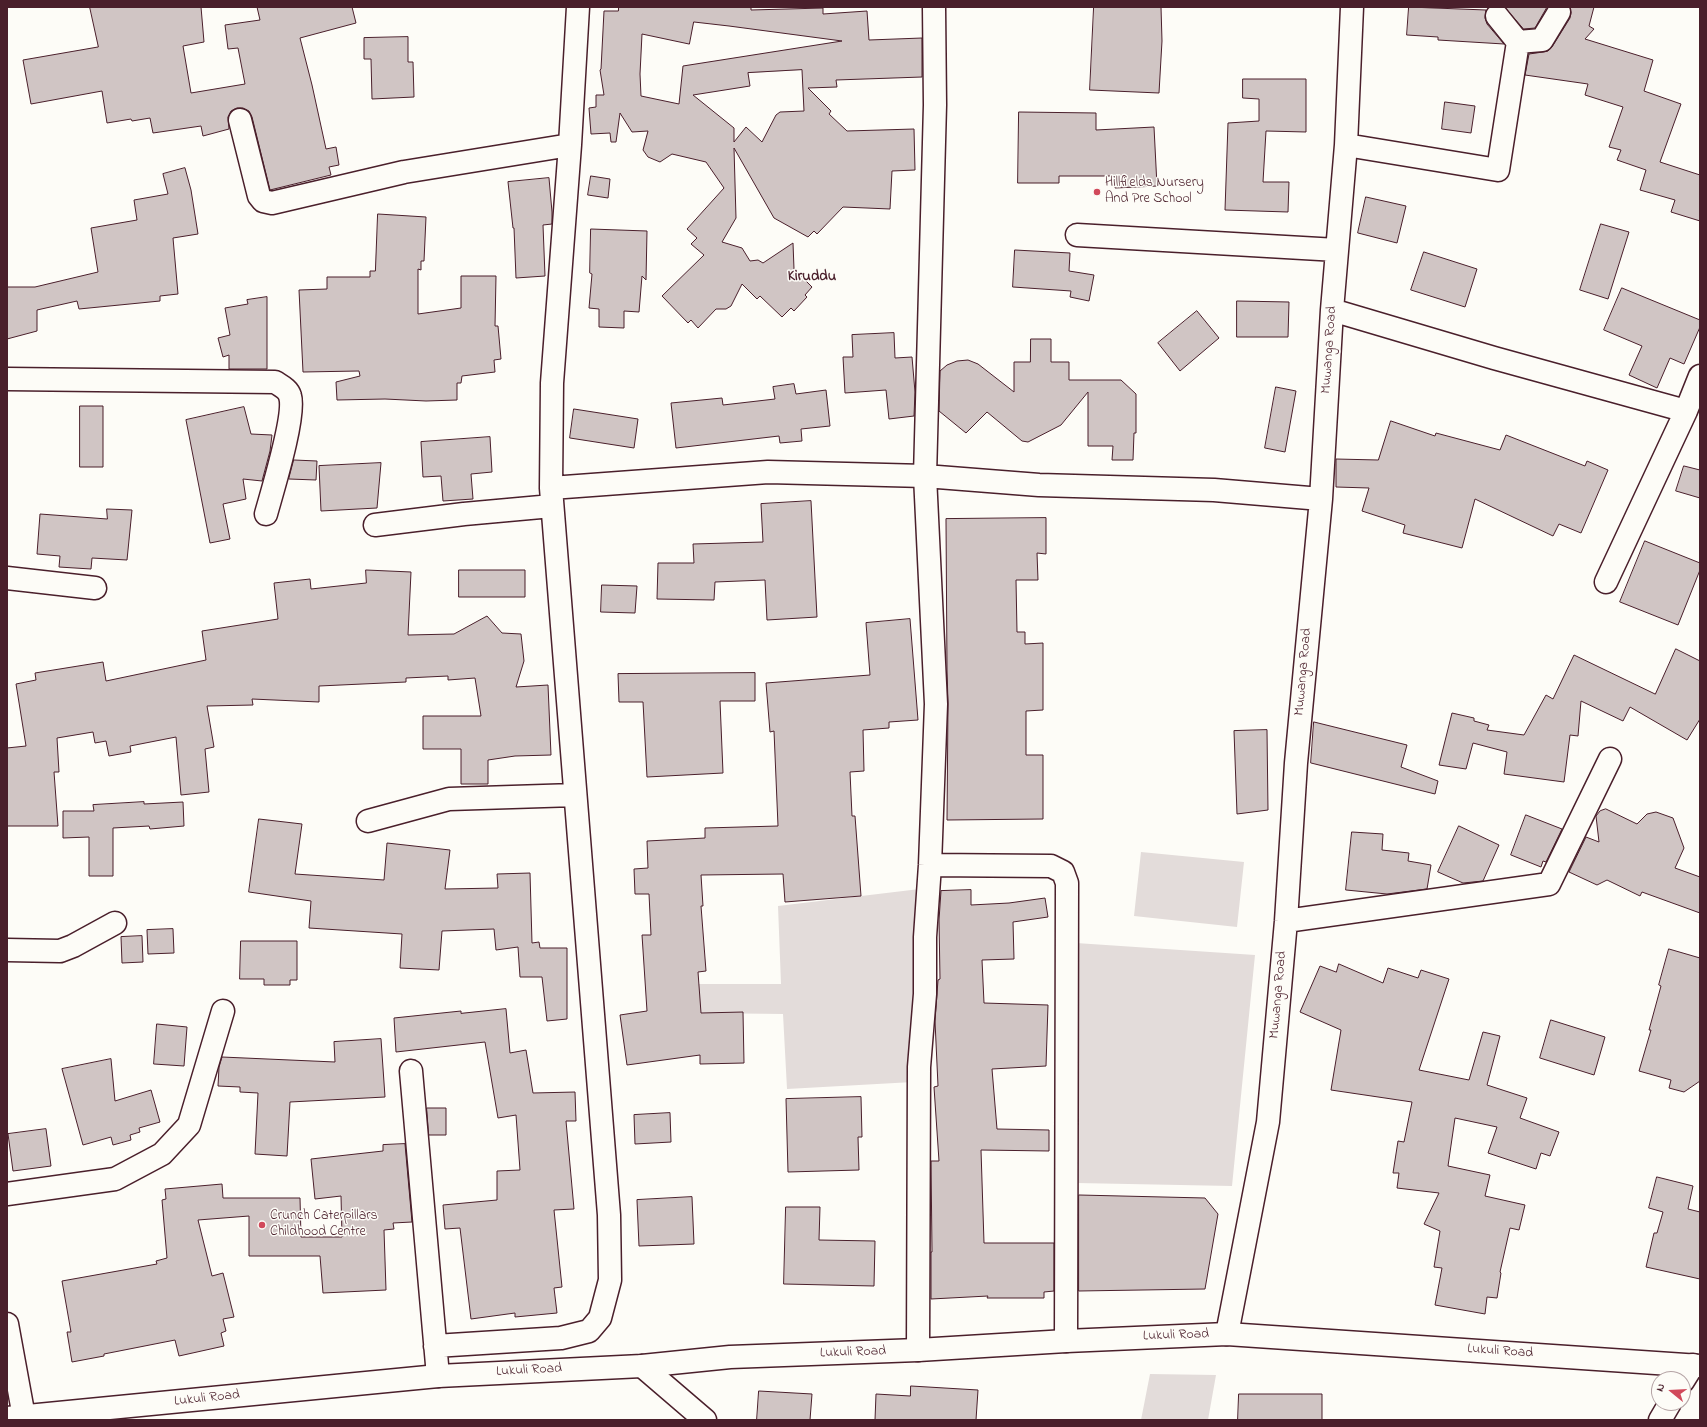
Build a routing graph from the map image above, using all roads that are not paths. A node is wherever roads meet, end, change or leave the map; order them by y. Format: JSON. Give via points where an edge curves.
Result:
{"nodes":[{"id":1,"x":578,"y":7,"type":"edge"},
{"id":2,"x":934,"y":7,"type":"edge"},
{"id":3,"x":1352,"y":7,"type":"edge"},
{"id":4,"x":1559,"y":12,"type":"dead end"},
{"id":5,"x":1497,"y":16,"type":"dead end"},
{"id":6,"x":1518,"y":42,"type":"junction"},
{"id":7,"x":240,"y":120,"type":"dead end"},
{"id":8,"x":570,"y":145,"type":"junction"},
{"id":9,"x":1346,"y":145,"type":"junction"},
{"id":10,"x":1077,"y":235,"type":"dead end"},
{"id":11,"x":1337,"y":250,"type":"junction"},
{"id":12,"x":1332,"y":310,"type":"junction"},
{"id":13,"x":1700,"y":376,"type":"edge"},
{"id":14,"x":7,"y":380,"type":"edge"},
{"id":15,"x":1686,"y":411,"type":"junction"},
{"id":16,"x":925,"y":476,"type":"junction"},
{"id":17,"x":551,"y":497,"type":"junction"},
{"id":18,"x":1321,"y":499,"type":"junction"},
{"id":19,"x":266,"y":514,"type":"dead end"},
{"id":20,"x":375,"y":526,"type":"dead end"},
{"id":21,"x":7,"y":578,"type":"edge"},
{"id":22,"x":1606,"y":582,"type":"dead end"},
{"id":23,"x":95,"y":588,"type":"dead end"},
{"id":24,"x":1610,"y":759,"type":"dead end"},
{"id":25,"x":575,"y":795,"type":"junction"},
{"id":26,"x":368,"y":821,"type":"dead end"},
{"id":27,"x":930,"y":864,"type":"junction"},
{"id":28,"x":1286,"y":921,"type":"junction"},
{"id":29,"x":115,"y":923,"type":"dead end"},
{"id":30,"x":7,"y":950,"type":"edge"},
{"id":31,"x":223,"y":1011,"type":"dead end"},
{"id":32,"x":411,"y":1071,"type":"dead end"},
{"id":33,"x":7,"y":1194,"type":"edge"},
{"id":34,"x":7,"y":1324,"type":"edge"},
{"id":35,"x":1227,"y":1334,"type":"junction"},
{"id":36,"x":1066,"y":1341,"type":"junction"},
{"id":37,"x":435,"y":1346,"type":"junction"},
{"id":38,"x":918,"y":1350,"type":"junction"},
{"id":39,"x":642,"y":1366,"type":"junction"},
{"id":40,"x":1692,"y":1371,"type":"edge"},
{"id":41,"x":438,"y":1376,"type":"junction"},
{"id":42,"x":1665,"y":1411,"type":"edge"},
{"id":43,"x":16,"y":1418,"type":"edge"},
{"id":44,"x":705,"y":1420,"type":"edge"},
{"id":45,"x":1660,"y":1420,"type":"edge"}],
"edges":[{"from":1,"to":8,"type":"street"},
{"from":2,"to":16,"type":"street","via":[[935,105]]},
{"from":3,"to":9,"type":"street","name":"Muwanga Road"},
{"from":4,"to":6,"type":"street","via":[[1542,40]]},
{"from":5,"to":6,"type":"street"},
{"from":6,"to":9,"type":"street","via":[[1498,170]]},
{"from":7,"to":8,"type":"street","via":[[259,196],[263,201],[272,203],[404,172]]},
{"from":8,"to":17,"type":"street","via":[[552,383]]},
{"from":9,"to":11,"type":"street","name":"Muwanga Road"},
{"from":10,"to":11,"type":"street"},
{"from":11,"to":12,"type":"street","name":"Muwanga Road"},
{"from":12,"to":15,"type":"street"},
{"from":12,"to":18,"type":"street","name":"Muwanga Road"},
{"from":13,"to":15,"type":"street"},
{"from":14,"to":19,"type":"street","via":[[275,382],[290,396],[292,408]]},
{"from":15,"to":22,"type":"street"},
{"from":16,"to":17,"type":"street","via":[[768,472]]},
{"from":16,"to":18,"type":"street","via":[[1039,485],[1214,490]]},
{"from":16,"to":27,"type":"street","via":[[936,704]]},
{"from":17,"to":20,"type":"street","via":[[464,514]]},
{"from":17,"to":25,"type":"street"},
{"from":18,"to":28,"type":"street","name":"Muwanga Road","via":[[1296,763]]},
{"from":21,"to":23,"type":"street"},
{"from":24,"to":28,"type":"street","via":[[1549,884]]},
{"from":25,"to":26,"type":"street","via":[[449,799]]},
{"from":25,"to":37,"type":"street","via":[[609,1215],[610,1280],[600,1318],[589,1331],[561,1338]]},
{"from":27,"to":36,"type":"street","via":[[1051,866],[1063,872],[1067,883]]},
{"from":27,"to":38,"type":"street","via":[[925,937],[925,994],[919,1067]]},
{"from":28,"to":35,"type":"street","name":"Muwanga Road","via":[[1268,1122]]},
{"from":29,"to":30,"type":"street","via":[[60,951]]},
{"from":31,"to":33,"type":"street","via":[[189,1125],[162,1154],[114,1179]]},
{"from":32,"to":37,"type":"street"},
{"from":34,"to":43,"type":"street"},
{"from":35,"to":36,"type":"street","name":"Lukuli Road"},
{"from":35,"to":40,"type":"street","name":"Lukuli Road"},
{"from":36,"to":38,"type":"street","name":"Lukuli Road"},
{"from":37,"to":41,"type":"street"},
{"from":38,"to":39,"type":"street","name":"Lukuli Road","via":[[730,1357]]},
{"from":39,"to":41,"type":"street","name":"Lukuli Road"},
{"from":39,"to":44,"type":"street"},
{"from":41,"to":43,"type":"street","name":"Lukuli Road"},
{"from":42,"to":45,"type":"street"}]}
